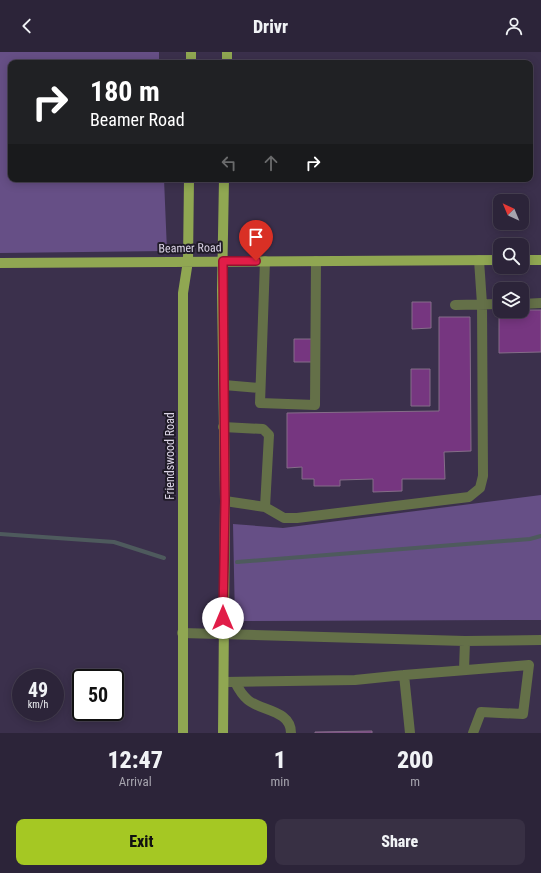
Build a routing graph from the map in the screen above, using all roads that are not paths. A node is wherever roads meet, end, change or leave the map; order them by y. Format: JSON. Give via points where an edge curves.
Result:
{"nodes":[{"id":1,"x":189,"y":182,"type":"edge"},
{"id":2,"x":224,"y":182,"type":"edge"},
{"id":3,"x":479,"y":260,"type":"junction"},
{"id":4,"x":493,"y":260,"type":"edge"},
{"id":5,"x":529,"y":260,"type":"edge"},
{"id":6,"x":541,"y":260,"type":"edge"},
{"id":7,"x":188,"y":261,"type":"junction"},
{"id":8,"x":223,"y":261,"type":"junction"},
{"id":9,"x":264,"y":261,"type":"junction"},
{"id":10,"x":316,"y":261,"type":"junction"},
{"id":11,"x":0,"y":263,"type":"edge"},
{"id":12,"x":541,"y":303,"type":"edge"},
{"id":13,"x":482,"y":304,"type":"junction"},
{"id":14,"x":493,"y":304,"type":"edge"},
{"id":15,"x":529,"y":304,"type":"edge"},
{"id":16,"x":455,"y":305,"type":"dead end"},
{"id":17,"x":224,"y":385,"type":"junction"},
{"id":18,"x":260,"y":388,"type":"junction"},
{"id":19,"x":223,"y":427,"type":"junction"},
{"id":20,"x":225,"y":501,"type":"junction"},
{"id":21,"x":265,"y":507,"type":"junction"},
{"id":22,"x":182,"y":634,"type":"junction"},
{"id":23,"x":223,"y":634,"type":"junction"},
{"id":24,"x":541,"y":640,"type":"edge"},
{"id":25,"x":465,"y":641,"type":"junction"},
{"id":26,"x":464,"y":670,"type":"junction"},
{"id":27,"x":404,"y":675,"type":"junction"},
{"id":28,"x":224,"y":682,"type":"junction"},
{"id":29,"x":235,"y":682,"type":"junction"},
{"id":30,"x":183,"y":733,"type":"edge"},
{"id":31,"x":223,"y":733,"type":"edge"},
{"id":32,"x":291,"y":733,"type":"edge"},
{"id":33,"x":410,"y":733,"type":"edge"},
{"id":34,"x":473,"y":733,"type":"edge"}],
"edges":[{"from":1,"to":7,"type":"main road","name":"Friendswood Road"},
{"from":2,"to":8,"type":"main road"},
{"from":3,"to":4,"type":"main road","name":"Beamer Road"},
{"from":3,"to":10,"type":"main road","name":"Beamer Road"},
{"from":3,"to":13,"type":"street"},
{"from":5,"to":6,"type":"main road"},
{"from":7,"to":8,"type":"main road","name":"Beamer Road"},
{"from":7,"to":11,"type":"main road","name":"Beamer Road"},
{"from":7,"to":22,"type":"main road","name":"Friendswood Road","via":[[183,293]]},
{"from":8,"to":9,"type":"main road","name":"Beamer Road"},
{"from":8,"to":17,"type":"main road"},
{"from":9,"to":10,"type":"main road","name":"Beamer Road"},
{"from":9,"to":18,"type":"street"},
{"from":10,"to":18,"type":"street","via":[[316,405],[260,403]]},
{"from":12,"to":15,"type":"street"},
{"from":13,"to":14,"type":"street"},
{"from":13,"to":16,"type":"street"},
{"from":13,"to":21,"type":"street","via":[[483,476],[480,488],[469,497],[297,518],[284,518]]},
{"from":17,"to":18,"type":"street"},
{"from":17,"to":19,"type":"main road"},
{"from":19,"to":20,"type":"main road"},
{"from":19,"to":21,"type":"street","via":[[263,429],[269,435]]},
{"from":20,"to":21,"type":"street"},
{"from":20,"to":23,"type":"main road"},
{"from":22,"to":23,"type":"street"},
{"from":22,"to":30,"type":"main road","name":"Friendswood Road"},
{"from":23,"to":25,"type":"street"},
{"from":23,"to":28,"type":"main road"},
{"from":24,"to":25,"type":"street"},
{"from":25,"to":26,"type":"street"},
{"from":26,"to":27,"type":"street"},
{"from":26,"to":34,"type":"street","via":[[529,666],[523,714],[481,712]]},
{"from":27,"to":29,"type":"street","via":[[355,680]]},
{"from":27,"to":33,"type":"street"},
{"from":28,"to":29,"type":"street"},
{"from":28,"to":31,"type":"main road"},
{"from":29,"to":32,"type":"street","via":[[248,700],[276,712],[287,721]]}]}
